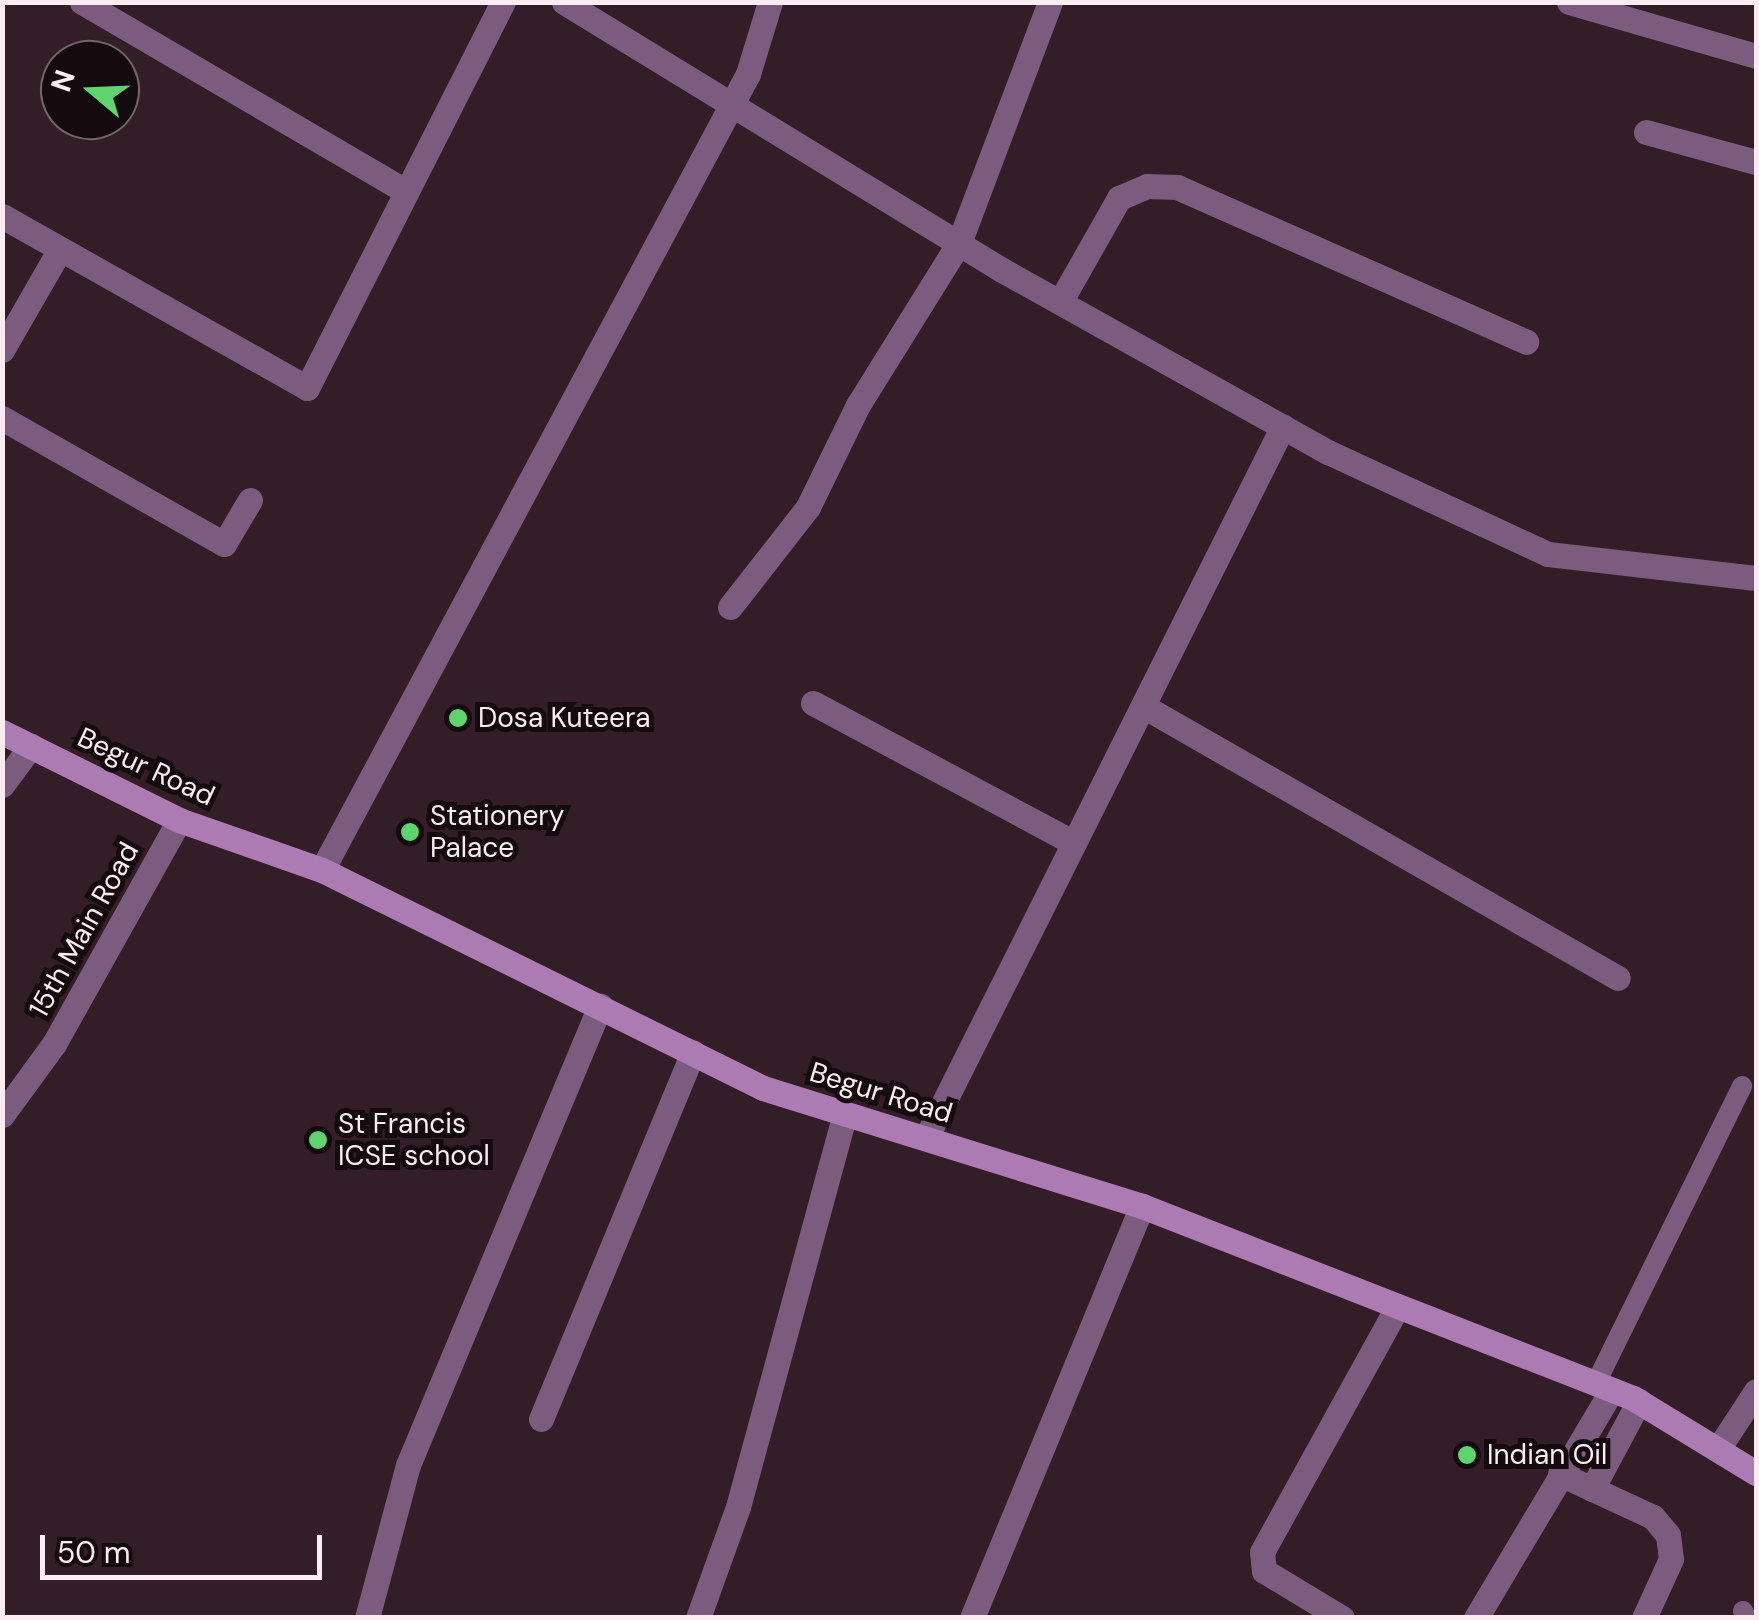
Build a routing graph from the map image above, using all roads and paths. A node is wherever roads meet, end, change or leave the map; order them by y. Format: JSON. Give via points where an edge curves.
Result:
{"nodes":[{"id":1,"x":82,"y":2,"type":"edge"},
{"id":2,"x":503,"y":2,"type":"edge"},
{"id":3,"x":564,"y":2,"type":"edge"},
{"id":4,"x":770,"y":2,"type":"edge"},
{"id":5,"x":1050,"y":2,"type":"edge"},
{"id":6,"x":1569,"y":2,"type":"edge"},
{"id":7,"x":1756,"y":56,"type":"edge"},
{"id":8,"x":732,"y":103,"type":"junction"},
{"id":9,"x":1646,"y":132,"type":"dead end"},
{"id":10,"x":1756,"y":162,"type":"edge"},
{"id":11,"x":407,"y":192,"type":"junction"},
{"id":12,"x":2,"y":216,"type":"edge"},
{"id":13,"x":958,"y":243,"type":"junction"},
{"id":14,"x":60,"y":248,"type":"junction"},
{"id":15,"x":1060,"y":302,"type":"junction"},
{"id":16,"x":1526,"y":342,"type":"dead end"},
{"id":17,"x":2,"y":350,"type":"edge"},
{"id":18,"x":2,"y":418,"type":"edge"},
{"id":19,"x":1283,"y":426,"type":"junction"},
{"id":20,"x":250,"y":500,"type":"dead end"},
{"id":21,"x":1756,"y":578,"type":"edge"},
{"id":22,"x":730,"y":607,"type":"dead end"},
{"id":23,"x":813,"y":703,"type":"dead end"},
{"id":24,"x":1143,"y":706,"type":"junction"},
{"id":25,"x":2,"y":732,"type":"edge"},
{"id":26,"x":31,"y":746,"type":"junction"},
{"id":27,"x":2,"y":785,"type":"edge"},
{"id":28,"x":179,"y":820,"type":"junction"},
{"id":29,"x":1074,"y":843,"type":"junction"},
{"id":30,"x":322,"y":870,"type":"junction"},
{"id":31,"x":1618,"y":978,"type":"dead end"},
{"id":32,"x":600,"y":1006,"type":"junction"},
{"id":33,"x":692,"y":1052,"type":"junction"},
{"id":34,"x":1742,"y":1086,"type":"dead end"},
{"id":35,"x":845,"y":1113,"type":"junction"},
{"id":36,"x":2,"y":1115,"type":"edge"},
{"id":37,"x":926,"y":1138,"type":"junction"},
{"id":38,"x":1142,"y":1206,"type":"junction"},
{"id":39,"x":1398,"y":1306,"type":"junction"},
{"id":40,"x":1604,"y":1386,"type":"junction"},
{"id":41,"x":1756,"y":1390,"type":"edge"},
{"id":42,"x":1639,"y":1402,"type":"junction"},
{"id":43,"x":541,"y":1420,"type":"dead end"},
{"id":44,"x":1718,"y":1450,"type":"junction"},
{"id":45,"x":1756,"y":1473,"type":"edge"},
{"id":46,"x":1560,"y":1474,"type":"junction"},
{"id":47,"x":1592,"y":1489,"type":"junction"},
{"id":48,"x":366,"y":1618,"type":"edge"},
{"id":49,"x":698,"y":1618,"type":"edge"},
{"id":50,"x":972,"y":1618,"type":"edge"},
{"id":51,"x":1342,"y":1618,"type":"edge"},
{"id":52,"x":1476,"y":1618,"type":"edge"},
{"id":53,"x":1644,"y":1618,"type":"edge"}],
"edges":[{"from":1,"to":11,"type":"street"},
{"from":2,"to":11,"type":"street"},
{"from":3,"to":8,"type":"street"},
{"from":4,"to":8,"type":"street"},
{"from":5,"to":13,"type":"street"},
{"from":6,"to":7,"type":"street"},
{"from":8,"to":13,"type":"street"},
{"from":8,"to":30,"type":"street"},
{"from":9,"to":10,"type":"street"},
{"from":11,"to":14,"type":"street","via":[[307,388]]},
{"from":12,"to":14,"type":"street"},
{"from":13,"to":15,"type":"street"},
{"from":13,"to":22,"type":"street","via":[[858,405],[808,507]]},
{"from":14,"to":17,"type":"street"},
{"from":15,"to":16,"type":"street","via":[[1118,198],[1147,186],[1177,187]]},
{"from":15,"to":19,"type":"street"},
{"from":18,"to":20,"type":"street","via":[[224,544]]},
{"from":19,"to":21,"type":"street","via":[[1548,554]]},
{"from":19,"to":24,"type":"street"},
{"from":23,"to":29,"type":"street"},
{"from":24,"to":29,"type":"street"},
{"from":24,"to":31,"type":"street"},
{"from":25,"to":26,"type":"main road","name":"Begur Road"},
{"from":26,"to":27,"type":"street"},
{"from":26,"to":28,"type":"main road","name":"Begur Road"},
{"from":28,"to":30,"type":"main road","name":"Begur Road"},
{"from":28,"to":36,"type":"street","name":"15th Main Road","via":[[54,1044]]},
{"from":29,"to":37,"type":"street"},
{"from":30,"to":32,"type":"main road","name":"Begur Road"},
{"from":32,"to":33,"type":"main road","name":"Begur Road"},
{"from":32,"to":48,"type":"street","via":[[408,1465]]},
{"from":33,"to":35,"type":"main road","name":"Begur Road","via":[[763,1088]]},
{"from":33,"to":43,"type":"street"},
{"from":34,"to":40,"type":"lane"},
{"from":35,"to":37,"type":"main road","name":"Begur Road"},
{"from":35,"to":49,"type":"street","via":[[738,1507]]},
{"from":37,"to":38,"type":"main road","name":"Begur Road"},
{"from":38,"to":39,"type":"main road","name":"Begur Road"},
{"from":38,"to":50,"type":"street"},
{"from":39,"to":40,"type":"main road","name":"Begur Road"},
{"from":39,"to":51,"type":"street","via":[[1262,1552],[1264,1571]]},
{"from":40,"to":42,"type":"main road","name":"Begur Road"},
{"from":40,"to":46,"type":"street"},
{"from":41,"to":44,"type":"street"},
{"from":42,"to":44,"type":"main road","name":"Begur Road"},
{"from":42,"to":47,"type":"street"},
{"from":44,"to":45,"type":"main road","name":"Begur Road"},
{"from":46,"to":47,"type":"street"},
{"from":46,"to":52,"type":"street"},
{"from":47,"to":53,"type":"street","via":[[1653,1517],[1668,1535],[1671,1559]]}]}
